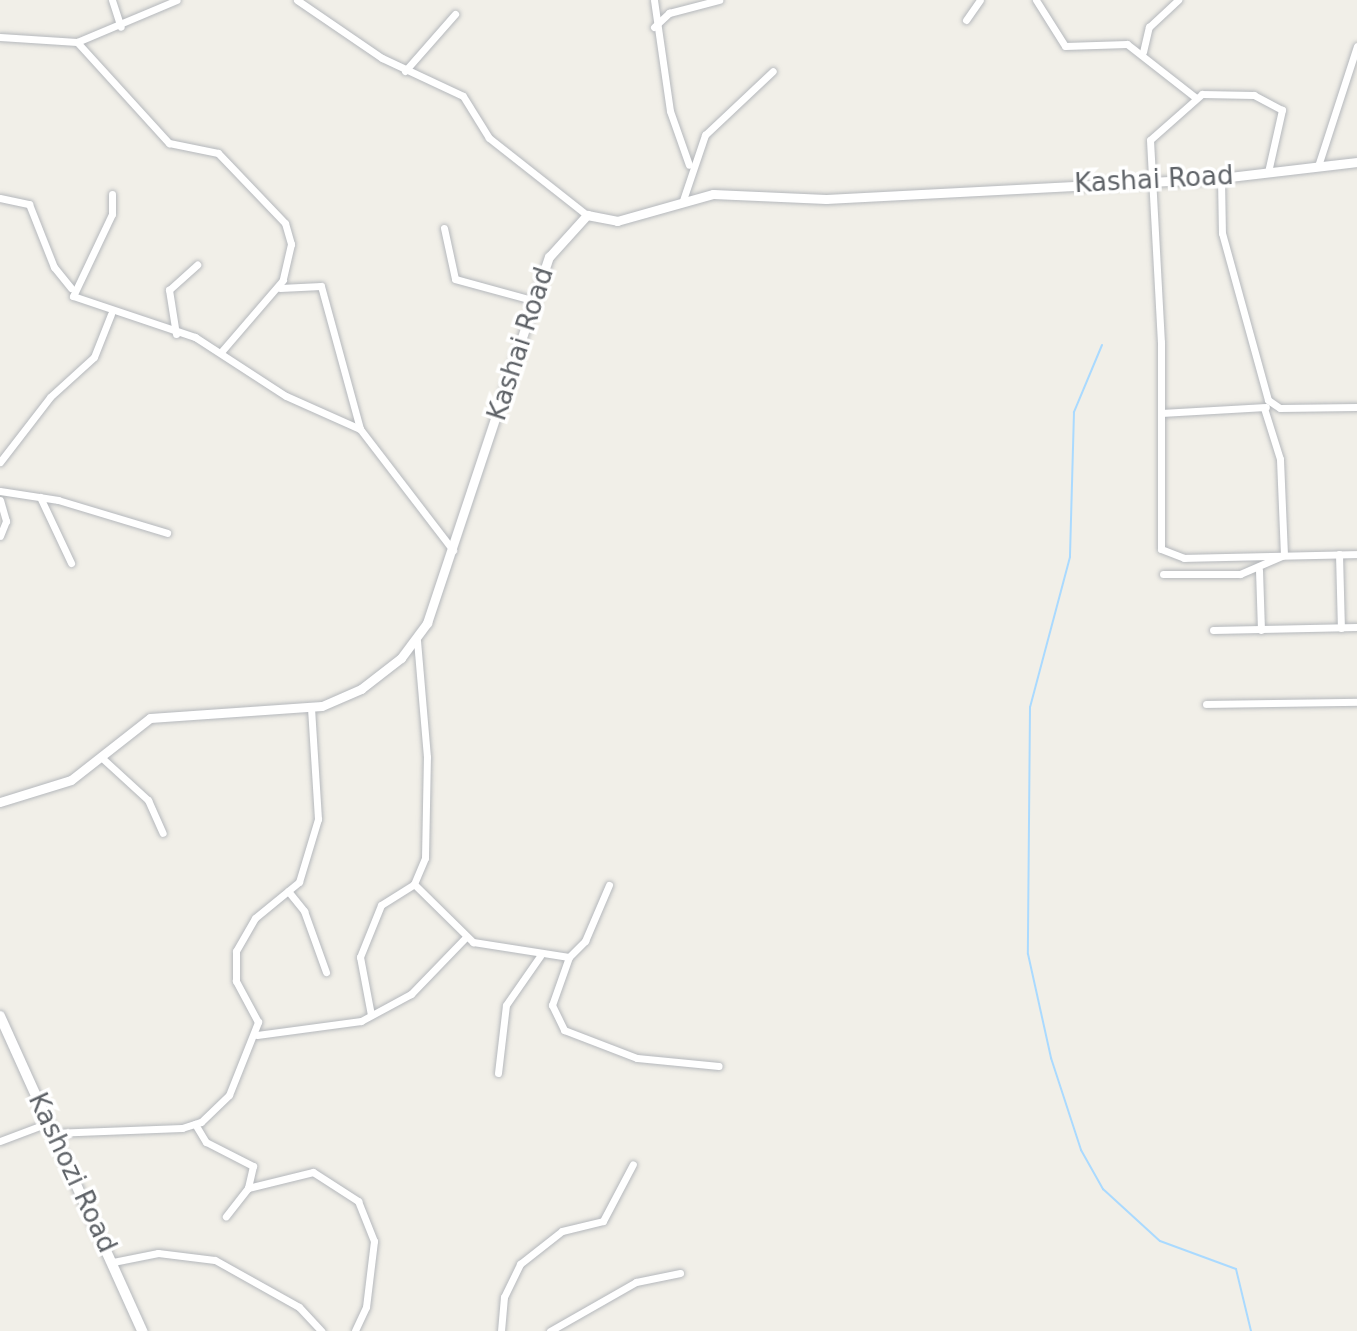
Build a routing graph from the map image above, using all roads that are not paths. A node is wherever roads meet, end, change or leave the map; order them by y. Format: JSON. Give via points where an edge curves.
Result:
{"nodes":[{"id":1,"x":112,"y":0,"type":"edge"},
{"id":2,"x":177,"y":0,"type":"edge"},
{"id":3,"x":297,"y":0,"type":"edge"},
{"id":4,"x":654,"y":0,"type":"edge"},
{"id":5,"x":719,"y":0,"type":"edge"},
{"id":6,"x":980,"y":0,"type":"edge"},
{"id":7,"x":1036,"y":0,"type":"edge"},
{"id":8,"x":1178,"y":0,"type":"edge"},
{"id":9,"x":455,"y":14,"type":"dead end"},
{"id":10,"x":966,"y":20,"type":"dead end"},
{"id":11,"x":121,"y":27,"type":"junction"},
{"id":12,"x":654,"y":27,"type":"junction"},
{"id":13,"x":0,"y":37,"type":"edge"},
{"id":14,"x":77,"y":42,"type":"junction"},
{"id":15,"x":1357,"y":46,"type":"edge"},
{"id":16,"x":1143,"y":52,"type":"junction"},
{"id":17,"x":405,"y":71,"type":"junction"},
{"id":18,"x":773,"y":71,"type":"dead end"},
{"id":19,"x":1196,"y":98,"type":"junction"},
{"id":20,"x":1357,"y":162,"type":"edge"},
{"id":21,"x":689,"y":165,"type":"junction"},
{"id":22,"x":1318,"y":166,"type":"junction"},
{"id":23,"x":1268,"y":172,"type":"junction"},
{"id":24,"x":1221,"y":178,"type":"junction"},
{"id":25,"x":1150,"y":180,"type":"junction"},
{"id":26,"x":112,"y":194,"type":"dead end"},
{"id":27,"x":0,"y":198,"type":"edge"},
{"id":28,"x":683,"y":200,"type":"junction"},
{"id":29,"x":587,"y":215,"type":"junction"},
{"id":30,"x":444,"y":228,"type":"dead end"},
{"id":31,"x":197,"y":265,"type":"dead end"},
{"id":32,"x":71,"y":288,"type":"junction"},
{"id":33,"x":278,"y":288,"type":"junction"},
{"id":34,"x":536,"y":301,"type":"junction"},
{"id":35,"x":111,"y":314,"type":"junction"},
{"id":36,"x":176,"y":334,"type":"junction"},
{"id":37,"x":221,"y":352,"type":"junction"},
{"id":38,"x":1268,"y":407,"type":"junction"},
{"id":39,"x":1357,"y":407,"type":"edge"},
{"id":40,"x":1161,"y":413,"type":"junction"},
{"id":41,"x":360,"y":429,"type":"junction"},
{"id":42,"x":0,"y":461,"type":"edge"},
{"id":43,"x":0,"y":491,"type":"edge"},
{"id":44,"x":40,"y":497,"type":"junction"},
{"id":45,"x":0,"y":500,"type":"edge"},
{"id":46,"x":167,"y":533,"type":"dead end"},
{"id":47,"x":0,"y":536,"type":"edge"},
{"id":48,"x":453,"y":550,"type":"junction"},
{"id":49,"x":1339,"y":554,"type":"junction"},
{"id":50,"x":1357,"y":554,"type":"edge"},
{"id":51,"x":1284,"y":555,"type":"junction"},
{"id":52,"x":71,"y":563,"type":"dead end"},
{"id":53,"x":1259,"y":570,"type":"junction"},
{"id":54,"x":1163,"y":574,"type":"dead end"},
{"id":55,"x":1357,"y":627,"type":"edge"},
{"id":56,"x":1341,"y":628,"type":"junction"},
{"id":57,"x":1213,"y":630,"type":"dead end"},
{"id":58,"x":1261,"y":630,"type":"junction"},
{"id":59,"x":417,"y":640,"type":"junction"},
{"id":60,"x":1357,"y":702,"type":"edge"},
{"id":61,"x":1206,"y":704,"type":"dead end"},
{"id":62,"x":311,"y":709,"type":"junction"},
{"id":63,"x":101,"y":757,"type":"junction"},
{"id":64,"x":0,"y":802,"type":"edge"},
{"id":65,"x":163,"y":833,"type":"dead end"},
{"id":66,"x":414,"y":884,"type":"junction"},
{"id":67,"x":609,"y":885,"type":"dead end"},
{"id":68,"x":288,"y":891,"type":"junction"},
{"id":69,"x":465,"y":938,"type":"junction"},
{"id":70,"x":540,"y":956,"type":"junction"},
{"id":71,"x":569,"y":957,"type":"junction"},
{"id":72,"x":326,"y":972,"type":"dead end"},
{"id":73,"x":371,"y":1015,"type":"junction"},
{"id":74,"x":1,"y":1021,"type":"edge"},
{"id":75,"x":257,"y":1035,"type":"junction"},
{"id":76,"x":719,"y":1066,"type":"dead end"},
{"id":77,"x":498,"y":1073,"type":"dead end"},
{"id":78,"x":195,"y":1124,"type":"junction"},
{"id":79,"x":50,"y":1128,"type":"junction"},
{"id":80,"x":0,"y":1141,"type":"edge"},
{"id":81,"x":633,"y":1164,"type":"dead end"},
{"id":82,"x":248,"y":1188,"type":"junction"},
{"id":83,"x":226,"y":1216,"type":"dead end"},
{"id":84,"x":113,"y":1262,"type":"junction"},
{"id":85,"x":680,"y":1273,"type":"dead end"},
{"id":86,"x":142,"y":1331,"type":"edge"},
{"id":87,"x":321,"y":1331,"type":"edge"},
{"id":88,"x":355,"y":1331,"type":"edge"},
{"id":89,"x":501,"y":1331,"type":"edge"},
{"id":90,"x":550,"y":1331,"type":"edge"}],
"edges":[{"from":1,"to":11,"type":"street"},
{"from":2,"to":11,"type":"street"},
{"from":3,"to":17,"type":"street"},
{"from":4,"to":12,"type":"street"},
{"from":5,"to":12,"type":"street","via":[[669,13]]},
{"from":6,"to":10,"type":"street"},
{"from":7,"to":16,"type":"street","via":[[1065,46],[1117,40]]},
{"from":8,"to":16,"type":"street","via":[[1149,27]]},
{"from":9,"to":17,"type":"street"},
{"from":11,"to":14,"type":"street"},
{"from":12,"to":21,"type":"street"},
{"from":13,"to":14,"type":"street"},
{"from":14,"to":33,"type":"street","via":[[169,143],[218,153],[269,201],[291,244]]},
{"from":15,"to":22,"type":"street"},
{"from":16,"to":19,"type":"street"},
{"from":17,"to":29,"type":"street","via":[[463,96],[489,138]]},
{"from":18,"to":21,"type":"street","via":[[720,116]]},
{"from":19,"to":23,"type":"street","via":[[1236,90],[1282,110]]},
{"from":19,"to":25,"type":"street","via":[[1150,140]]},
{"from":20,"to":22,"type":"street","name":"Kashai Road"},
{"from":21,"to":28,"type":"street"},
{"from":22,"to":23,"type":"street","name":"Kashai Road"},
{"from":23,"to":24,"type":"street","name":"Kashai Road"},
{"from":24,"to":25,"type":"street","name":"Kashai Road"},
{"from":24,"to":38,"type":"street","via":[[1222,233]]},
{"from":25,"to":28,"type":"street","name":"Kashai Road"},
{"from":25,"to":40,"type":"street"},
{"from":26,"to":32,"type":"street","via":[[107,228]]},
{"from":27,"to":32,"type":"street","via":[[29,204],[54,267]]},
{"from":28,"to":29,"type":"street","name":"Kashai Road","via":[[617,221]]},
{"from":29,"to":34,"type":"street","name":"Kashai Road","via":[[549,257]]},
{"from":30,"to":34,"type":"street","via":[[455,279]]},
{"from":31,"to":36,"type":"street","via":[[169,290]]},
{"from":32,"to":35,"type":"street","via":[[76,299]]},
{"from":33,"to":37,"type":"street"},
{"from":33,"to":41,"type":"street","via":[[321,286],[327,329]]},
{"from":34,"to":48,"type":"street","name":"Kashai Road"},
{"from":35,"to":36,"type":"street"},
{"from":35,"to":42,"type":"street","via":[[94,357]]},
{"from":36,"to":37,"type":"street"},
{"from":37,"to":41,"type":"street","via":[[286,396]]},
{"from":38,"to":39,"type":"street"},
{"from":38,"to":40,"type":"street"},
{"from":38,"to":51,"type":"street","via":[[1280,459]]},
{"from":40,"to":51,"type":"street","via":[[1161,549],[1184,558]]},
{"from":41,"to":48,"type":"street"},
{"from":43,"to":44,"type":"street"},
{"from":44,"to":46,"type":"street"},
{"from":44,"to":52,"type":"street"},
{"from":45,"to":47,"type":"street"},
{"from":48,"to":59,"type":"street","name":"Kashai Road"},
{"from":49,"to":50,"type":"street"},
{"from":49,"to":51,"type":"street"},
{"from":49,"to":56,"type":"street"},
{"from":51,"to":53,"type":"street"},
{"from":53,"to":54,"type":"street"},
{"from":53,"to":58,"type":"street"},
{"from":55,"to":56,"type":"street"},
{"from":56,"to":58,"type":"street"},
{"from":57,"to":58,"type":"street"},
{"from":59,"to":62,"type":"street","name":"Kashai Road","via":[[361,689]]},
{"from":59,"to":66,"type":"street","via":[[427,801],[425,858]]},
{"from":60,"to":61,"type":"street"},
{"from":62,"to":63,"type":"street","name":"Kashai Road","via":[[150,718]]},
{"from":62,"to":68,"type":"street","via":[[320,809],[299,882]]},
{"from":63,"to":64,"type":"street","name":"Kashai Road","via":[[71,780]]},
{"from":63,"to":65,"type":"street","via":[[148,800]]},
{"from":66,"to":69,"type":"street"},
{"from":66,"to":73,"type":"street","via":[[381,905],[360,957]]},
{"from":67,"to":71,"type":"street","via":[[585,941]]},
{"from":68,"to":72,"type":"street","via":[[304,911]]},
{"from":68,"to":75,"type":"street","via":[[246,928],[236,951],[235,975],[256,1014]]},
{"from":69,"to":70,"type":"street"},
{"from":69,"to":73,"type":"street","via":[[438,957],[411,994]]},
{"from":70,"to":71,"type":"street"},
{"from":70,"to":77,"type":"street","via":[[506,1005]]},
{"from":71,"to":76,"type":"street","via":[[552,1005],[564,1030],[637,1058]]},
{"from":73,"to":75,"type":"street"},
{"from":74,"to":79,"type":"main road","name":"Kashozi Road"},
{"from":75,"to":78,"type":"street","via":[[229,1095]]},
{"from":78,"to":79,"type":"street"},
{"from":78,"to":82,"type":"street","via":[[206,1142],[250,1162]]},
{"from":79,"to":80,"type":"street"},
{"from":79,"to":84,"type":"main road","name":"Kashozi Road"},
{"from":81,"to":89,"type":"street","via":[[603,1221],[562,1231],[520,1264],[504,1297]]},
{"from":82,"to":83,"type":"street"},
{"from":82,"to":88,"type":"street","via":[[313,1172],[358,1201],[374,1241],[366,1307]]},
{"from":84,"to":86,"type":"main road","name":"Kashozi Road"},
{"from":84,"to":87,"type":"street","via":[[158,1253],[215,1260],[299,1307]]},
{"from":85,"to":90,"type":"street","via":[[636,1282]]}]}
